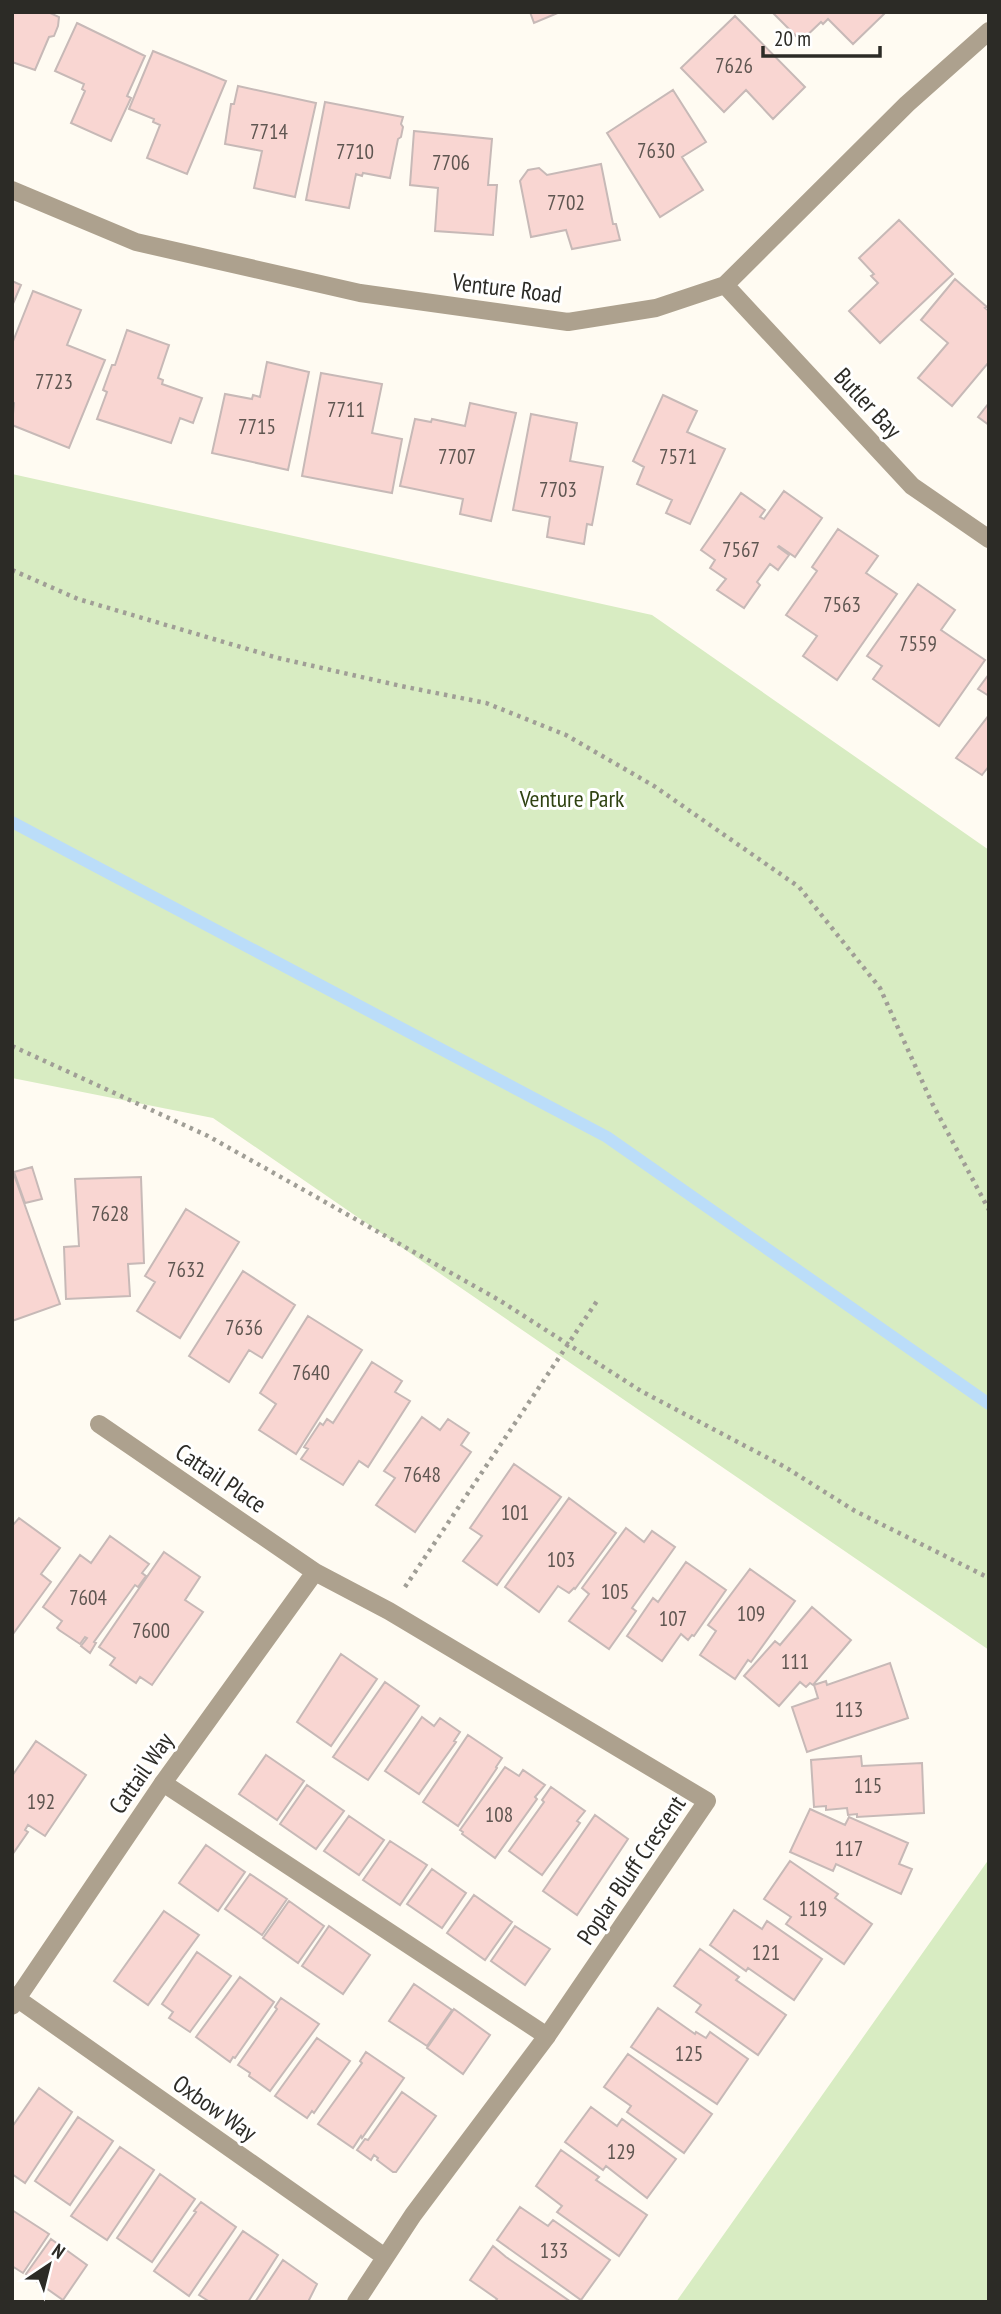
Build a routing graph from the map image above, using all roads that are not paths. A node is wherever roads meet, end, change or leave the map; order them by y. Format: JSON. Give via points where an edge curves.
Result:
{"nodes":[{"id":1,"x":989,"y":30,"type":"edge"},
{"id":2,"x":12,"y":190,"type":"edge"},
{"id":3,"x":725,"y":285,"type":"junction"},
{"id":4,"x":989,"y":539,"type":"edge"},
{"id":5,"x":99,"y":1424,"type":"dead end"},
{"id":6,"x":315,"y":1572,"type":"junction"},
{"id":7,"x":163,"y":1783,"type":"junction"},
{"id":8,"x":14,"y":2000,"type":"edge"},
{"id":9,"x":547,"y":2036,"type":"junction"},
{"id":10,"x":385,"y":2257,"type":"junction"},
{"id":11,"x":356,"y":2302,"type":"edge"}],
"edges":[{"from":1,"to":3,"type":"street","name":"Venture Road"},
{"from":2,"to":3,"type":"street","name":"Venture Road","via":[[136,242],[360,293],[568,322],[656,308]]},
{"from":3,"to":4,"type":"street","name":"Butler Bay","via":[[912,486]]},
{"from":5,"to":6,"type":"street","name":"Cattail Place"},
{"from":6,"to":7,"type":"street","name":"Cattail Way"},
{"from":6,"to":9,"type":"street","name":"Poplar Bluff Crescent","via":[[389,1611],[707,1801]]},
{"from":7,"to":8,"type":"street","name":"Cattail Way"},
{"from":7,"to":9,"type":"street"},
{"from":8,"to":10,"type":"street","name":"Oxbow Way"},
{"from":9,"to":10,"type":"street","name":"Poplar Bluff Crescent"},
{"from":10,"to":11,"type":"street","name":"Poplar Bluff Crescent"}]}
